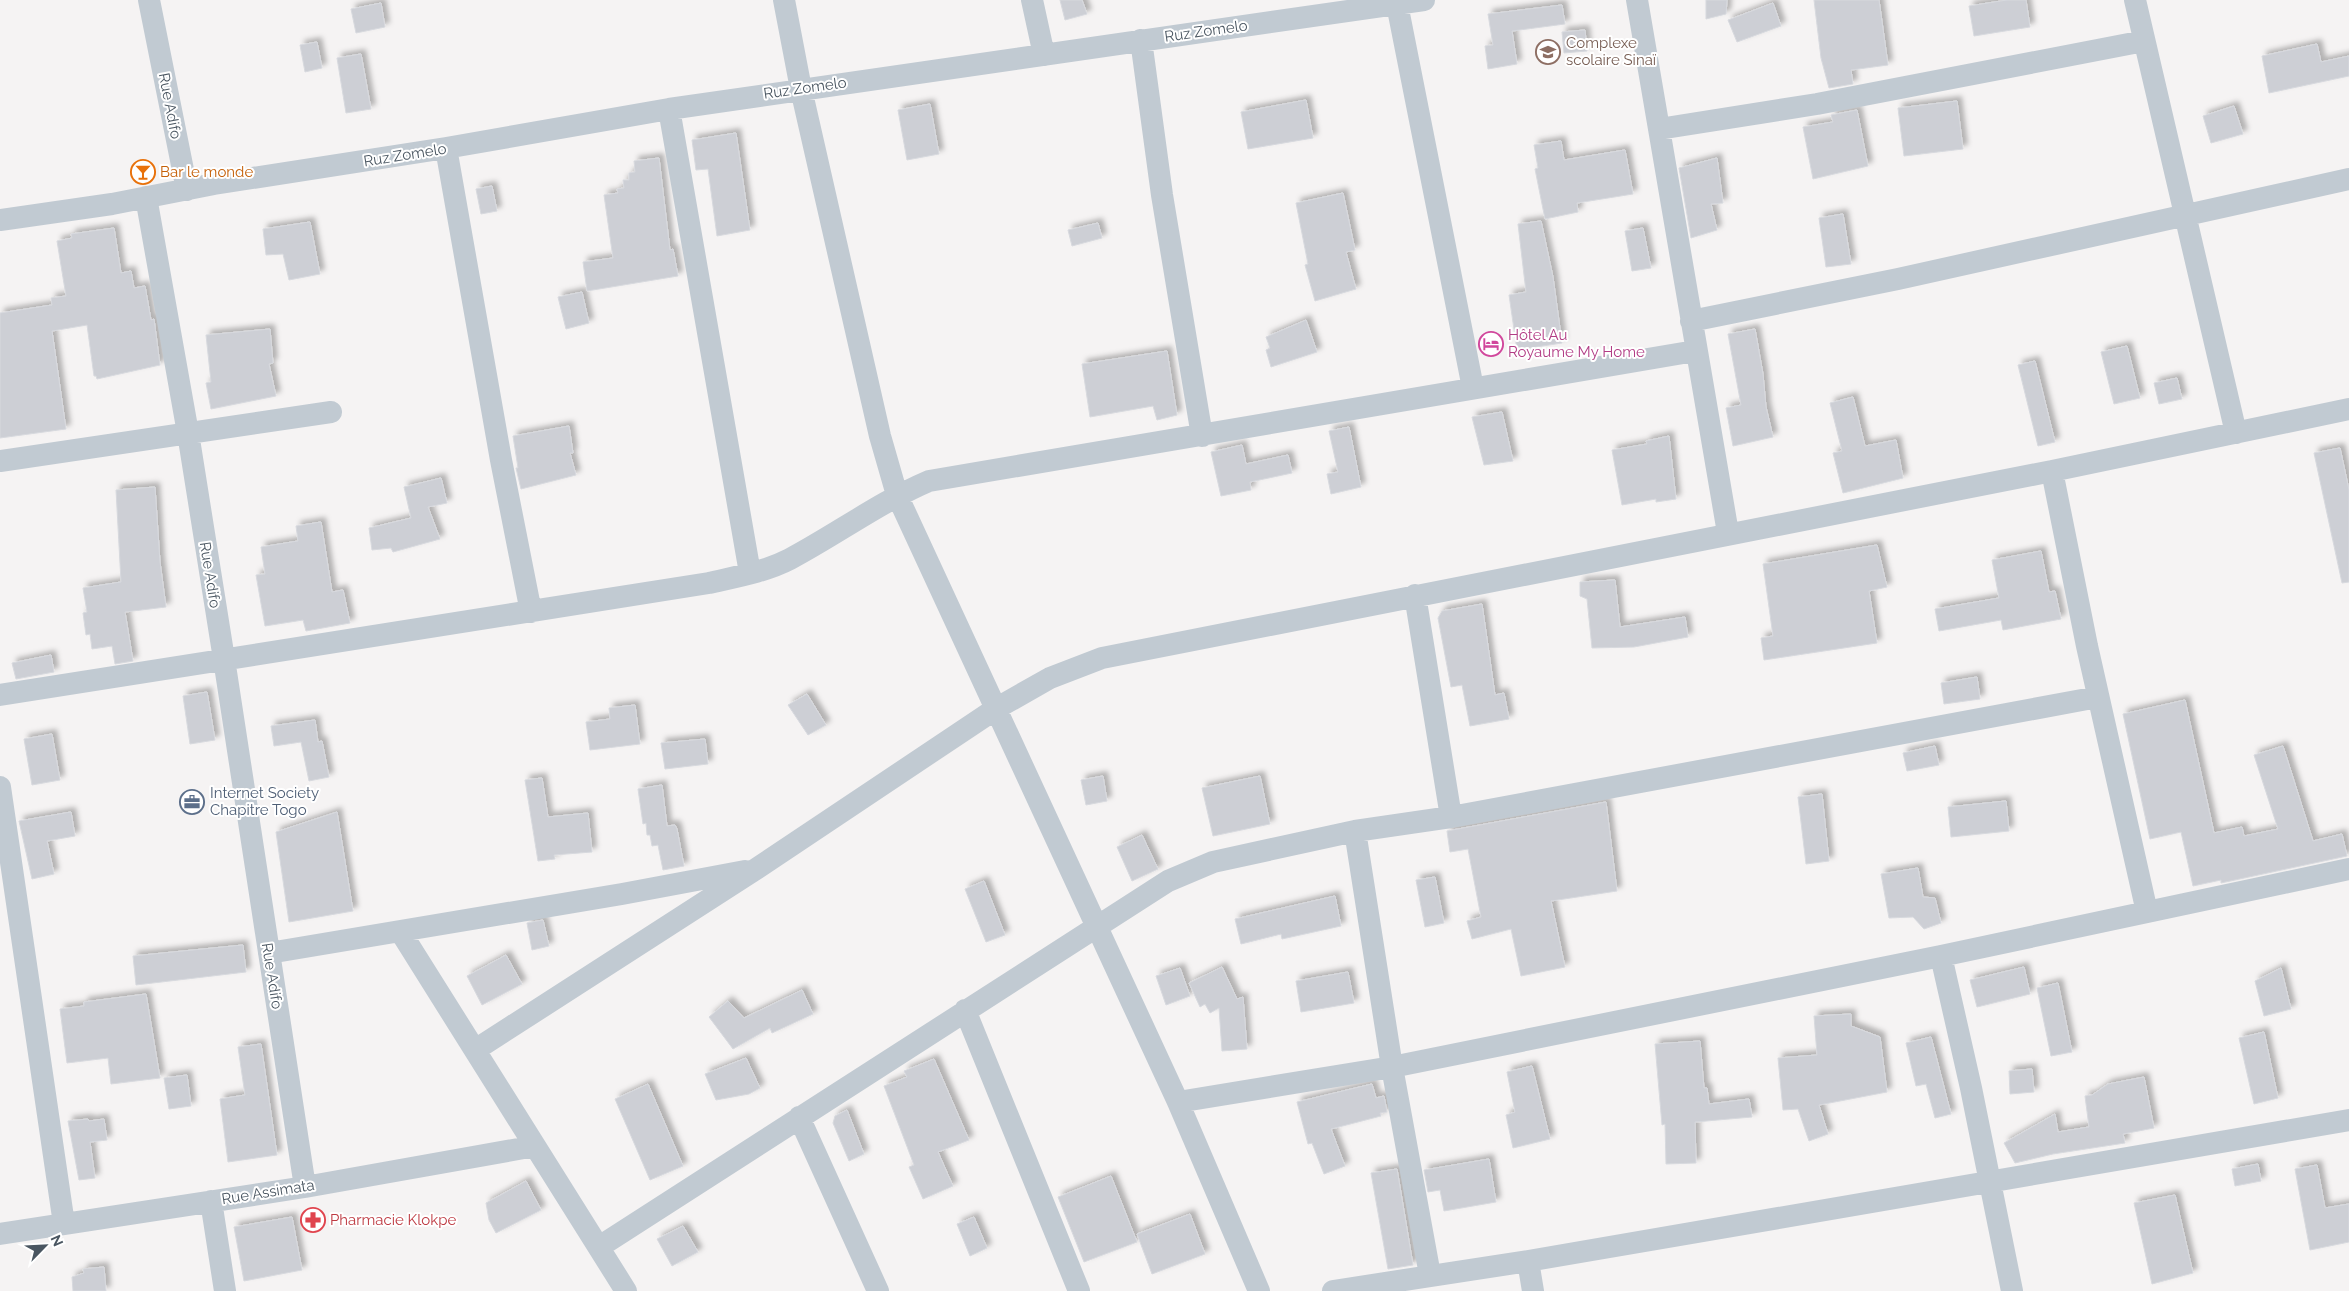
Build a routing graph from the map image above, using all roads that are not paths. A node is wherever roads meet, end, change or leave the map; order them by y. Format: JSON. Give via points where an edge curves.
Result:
{"nodes":[{"id":1,"x":149,"y":0,"type":"edge"},
{"id":2,"x":784,"y":0,"type":"edge"},
{"id":3,"x":1032,"y":0,"type":"edge"},
{"id":4,"x":1424,"y":0,"type":"edge"},
{"id":5,"x":1637,"y":0,"type":"edge"},
{"id":6,"x":2134,"y":0,"type":"edge"},
{"id":7,"x":1397,"y":4,"type":"junction"},
{"id":8,"x":1142,"y":40,"type":"junction"},
{"id":9,"x":2144,"y":42,"type":"junction"},
{"id":10,"x":1044,"y":54,"type":"junction"},
{"id":11,"x":802,"y":88,"type":"junction"},
{"id":12,"x":668,"y":109,"type":"junction"},
{"id":13,"x":1659,"y":129,"type":"junction"},
{"id":14,"x":446,"y":148,"type":"junction"},
{"id":15,"x":2349,"y":180,"type":"edge"},
{"id":16,"x":187,"y":190,"type":"junction"},
{"id":17,"x":146,"y":197,"type":"junction"},
{"id":18,"x":2184,"y":216,"type":"junction"},
{"id":19,"x":0,"y":220,"type":"edge"},
{"id":20,"x":1691,"y":321,"type":"junction"},
{"id":21,"x":1696,"y":351,"type":"junction"},
{"id":22,"x":1473,"y":388,"type":"junction"},
{"id":23,"x":2349,"y":409,"type":"edge"},
{"id":24,"x":331,"y":412,"type":"dead end"},
{"id":25,"x":188,"y":433,"type":"junction"},
{"id":26,"x":2236,"y":433,"type":"junction"},
{"id":27,"x":1202,"y":436,"type":"junction"},
{"id":28,"x":0,"y":461,"type":"edge"},
{"id":29,"x":2052,"y":470,"type":"junction"},
{"id":30,"x":897,"y":495,"type":"junction"},
{"id":31,"x":1728,"y":533,"type":"junction"},
{"id":32,"x":750,"y":573,"type":"junction"},
{"id":33,"x":1415,"y":595,"type":"junction"},
{"id":34,"x":531,"y":612,"type":"junction"},
{"id":35,"x":224,"y":659,"type":"junction"},
{"id":36,"x":0,"y":695,"type":"edge"},
{"id":37,"x":2098,"y":697,"type":"junction"},
{"id":38,"x":997,"y":708,"type":"junction"},
{"id":39,"x":0,"y":787,"type":"edge"},
{"id":40,"x":1451,"y":817,"type":"junction"},
{"id":41,"x":1355,"y":832,"type":"junction"},
{"id":42,"x":756,"y":869,"type":"junction"},
{"id":43,"x":2349,"y":869,"type":"edge"},
{"id":44,"x":2147,"y":912,"type":"junction"},
{"id":45,"x":1096,"y":927,"type":"junction"},
{"id":46,"x":400,"y":931,"type":"junction"},
{"id":47,"x":269,"y":953,"type":"junction"},
{"id":48,"x":1941,"y":956,"type":"junction"},
{"id":49,"x":965,"y":1010,"type":"junction"},
{"id":50,"x":475,"y":1050,"type":"junction"},
{"id":51,"x":1392,"y":1067,"type":"junction"},
{"id":52,"x":1178,"y":1102,"type":"junction"},
{"id":53,"x":799,"y":1117,"type":"junction"},
{"id":54,"x":2349,"y":1120,"type":"edge"},
{"id":55,"x":535,"y":1146,"type":"junction"},
{"id":56,"x":1989,"y":1183,"type":"junction"},
{"id":57,"x":305,"y":1187,"type":"junction"},
{"id":58,"x":211,"y":1201,"type":"junction"},
{"id":59,"x":64,"y":1224,"type":"junction"},
{"id":60,"x":0,"y":1234,"type":"edge"},
{"id":61,"x":599,"y":1247,"type":"junction"},
{"id":62,"x":1528,"y":1261,"type":"junction"},
{"id":63,"x":1430,"y":1275,"type":"junction"},
{"id":64,"x":224,"y":1291,"type":"edge"},
{"id":65,"x":626,"y":1291,"type":"edge"},
{"id":66,"x":878,"y":1291,"type":"edge"},
{"id":67,"x":1079,"y":1291,"type":"edge"},
{"id":68,"x":1259,"y":1291,"type":"edge"},
{"id":69,"x":1333,"y":1291,"type":"edge"},
{"id":70,"x":1533,"y":1291,"type":"edge"},
{"id":71,"x":2012,"y":1291,"type":"edge"}],
"edges":[{"from":1,"to":16,"type":"street","name":"Rue Adifo"},
{"from":2,"to":11,"type":"street"},
{"from":3,"to":10,"type":"street"},
{"from":4,"to":7,"type":"street","name":"Ruz Zomelo"},
{"from":5,"to":13,"type":"street"},
{"from":6,"to":9,"type":"street"},
{"from":7,"to":8,"type":"street","name":"Ruz Zomelo"},
{"from":7,"to":22,"type":"street"},
{"from":8,"to":10,"type":"street","name":"Ruz Zomelo"},
{"from":8,"to":27,"type":"street","via":[[1162,195]]},
{"from":9,"to":13,"type":"street","via":[[1817,104]]},
{"from":9,"to":18,"type":"street"},
{"from":10,"to":11,"type":"street","name":"Ruz Zomelo"},
{"from":11,"to":12,"type":"street","name":"Ruz Zomelo"},
{"from":11,"to":30,"type":"street","via":[[880,436]]},
{"from":12,"to":14,"type":"street","name":"Ruz Zomelo"},
{"from":12,"to":32,"type":"street"},
{"from":13,"to":20,"type":"street"},
{"from":14,"to":16,"type":"street","name":"Ruz Zomelo"},
{"from":14,"to":34,"type":"street"},
{"from":15,"to":18,"type":"street"},
{"from":16,"to":17,"type":"street"},
{"from":17,"to":19,"type":"street"},
{"from":17,"to":25,"type":"street","name":"Rue Adifo"},
{"from":18,"to":20,"type":"street","via":[[1898,280]]},
{"from":18,"to":26,"type":"street"},
{"from":20,"to":21,"type":"street"},
{"from":21,"to":22,"type":"street"},
{"from":21,"to":31,"type":"street"},
{"from":22,"to":27,"type":"street"},
{"from":23,"to":26,"type":"street"},
{"from":24,"to":25,"type":"street"},
{"from":25,"to":28,"type":"street"},
{"from":25,"to":35,"type":"street","name":"Rue Adifo"},
{"from":26,"to":29,"type":"street"},
{"from":27,"to":30,"type":"street","via":[[929,481]]},
{"from":29,"to":31,"type":"street"},
{"from":29,"to":37,"type":"street"},
{"from":30,"to":32,"type":"street","via":[[788,560]]},
{"from":30,"to":38,"type":"street"},
{"from":31,"to":33,"type":"street"},
{"from":32,"to":34,"type":"street","via":[[709,583]]},
{"from":33,"to":38,"type":"street","via":[[1102,658],[1050,678]]},
{"from":33,"to":40,"type":"street"},
{"from":34,"to":35,"type":"street"},
{"from":35,"to":36,"type":"street"},
{"from":35,"to":47,"type":"street","name":"Rue Adifo"},
{"from":37,"to":40,"type":"street"},
{"from":37,"to":44,"type":"street"},
{"from":38,"to":42,"type":"street"},
{"from":38,"to":45,"type":"street"},
{"from":39,"to":59,"type":"street"},
{"from":40,"to":41,"type":"street"},
{"from":41,"to":45,"type":"street","via":[[1213,862],[1168,881]]},
{"from":41,"to":51,"type":"street"},
{"from":42,"to":46,"type":"street"},
{"from":42,"to":50,"type":"street"},
{"from":43,"to":44,"type":"street"},
{"from":44,"to":48,"type":"street"},
{"from":45,"to":49,"type":"street"},
{"from":45,"to":52,"type":"street"},
{"from":46,"to":47,"type":"street"},
{"from":46,"to":50,"type":"street"},
{"from":47,"to":57,"type":"street","name":"Rue Adifo"},
{"from":48,"to":51,"type":"street"},
{"from":48,"to":56,"type":"street"},
{"from":49,"to":53,"type":"street"},
{"from":49,"to":67,"type":"street"},
{"from":50,"to":55,"type":"street"},
{"from":51,"to":52,"type":"street"},
{"from":51,"to":63,"type":"street"},
{"from":52,"to":68,"type":"street"},
{"from":53,"to":61,"type":"street"},
{"from":53,"to":66,"type":"street"},
{"from":54,"to":56,"type":"street"},
{"from":55,"to":57,"type":"street","name":"Rue Assimata"},
{"from":55,"to":61,"type":"street"},
{"from":56,"to":62,"type":"street"},
{"from":56,"to":71,"type":"street"},
{"from":57,"to":58,"type":"street","name":"Rue Assimata"},
{"from":58,"to":59,"type":"street","name":"Rue Assimata"},
{"from":58,"to":64,"type":"street"},
{"from":59,"to":60,"type":"street","name":"Rue Assimata"},
{"from":61,"to":65,"type":"street"},
{"from":62,"to":63,"type":"street"},
{"from":62,"to":70,"type":"street"},
{"from":63,"to":69,"type":"street"}]}
